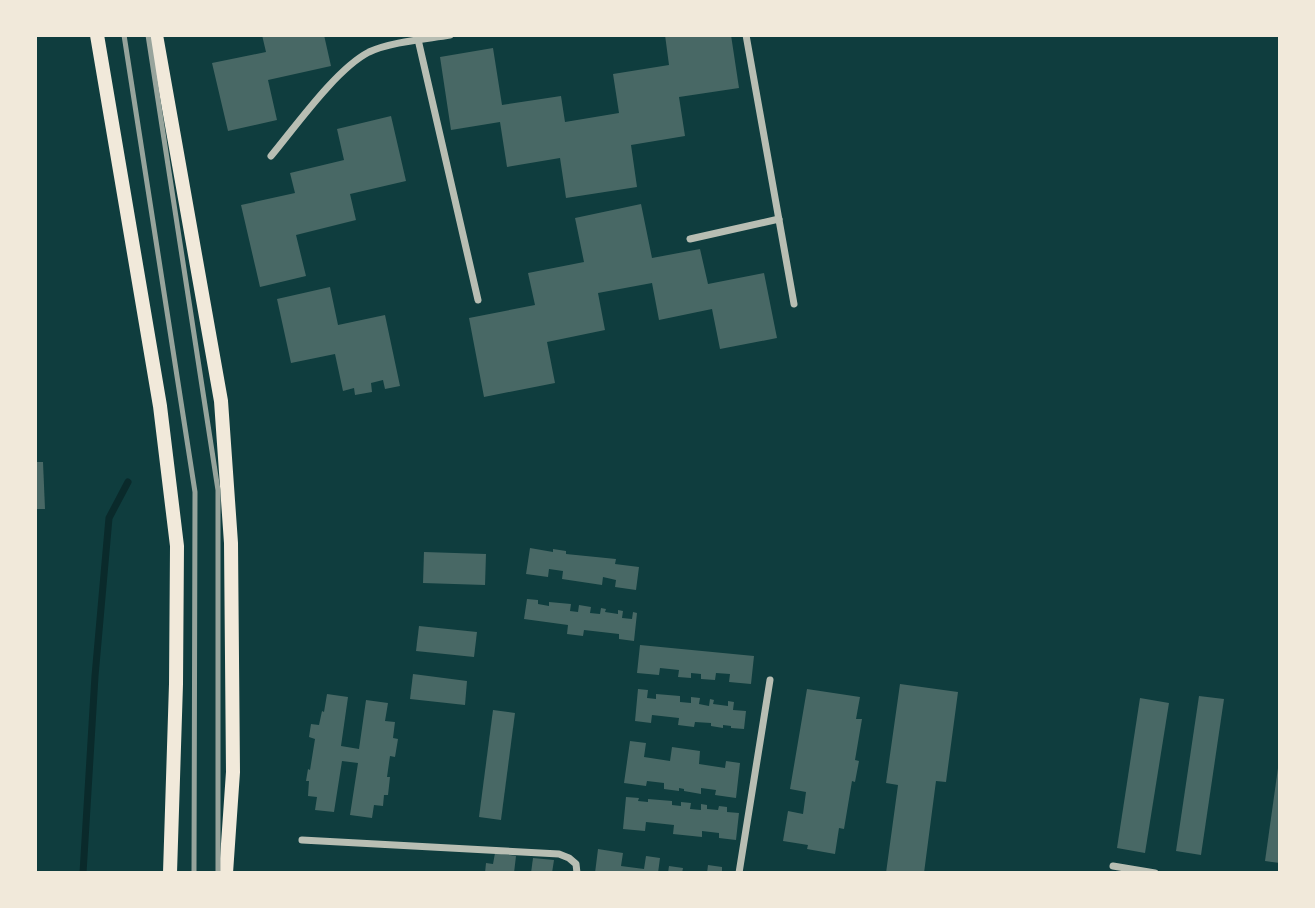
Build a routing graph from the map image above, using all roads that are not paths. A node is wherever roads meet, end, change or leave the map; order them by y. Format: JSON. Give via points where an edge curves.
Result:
{"nodes":[{"id":1,"x":97,"y":35,"type":"edge"},
{"id":2,"x":156,"y":35,"type":"edge"},
{"id":3,"x":450,"y":35,"type":"edge"},
{"id":4,"x":746,"y":35,"type":"edge"},
{"id":5,"x":418,"y":38,"type":"edge"},
{"id":6,"x":271,"y":156,"type":"dead end"},
{"id":7,"x":779,"y":219,"type":"junction"},
{"id":8,"x":690,"y":239,"type":"dead end"},
{"id":9,"x":478,"y":300,"type":"dead end"},
{"id":10,"x":794,"y":304,"type":"dead end"},
{"id":11,"x":770,"y":680,"type":"dead end"},
{"id":12,"x":302,"y":840,"type":"dead end"},
{"id":13,"x":1114,"y":866,"type":"dead end"},
{"id":14,"x":170,"y":873,"type":"edge"},
{"id":15,"x":226,"y":873,"type":"edge"},
{"id":16,"x":577,"y":873,"type":"edge"},
{"id":17,"x":739,"y":873,"type":"edge"},
{"id":18,"x":1155,"y":873,"type":"edge"}],
"edges":[{"from":1,"to":14,"type":"main road","via":[[160,406],[177,546]]},
{"from":2,"to":15,"type":"main road","via":[[221,401],[231,543],[233,772]]},
{"from":3,"to":5,"type":"street"},
{"from":4,"to":7,"type":"street"},
{"from":5,"to":6,"type":"street","via":[[369,52],[341,74]]},
{"from":5,"to":9,"type":"street"},
{"from":7,"to":8,"type":"street"},
{"from":7,"to":10,"type":"street"},
{"from":11,"to":17,"type":"street"},
{"from":12,"to":16,"type":"street","via":[[559,854],[576,864]]},
{"from":13,"to":18,"type":"street"}]}
